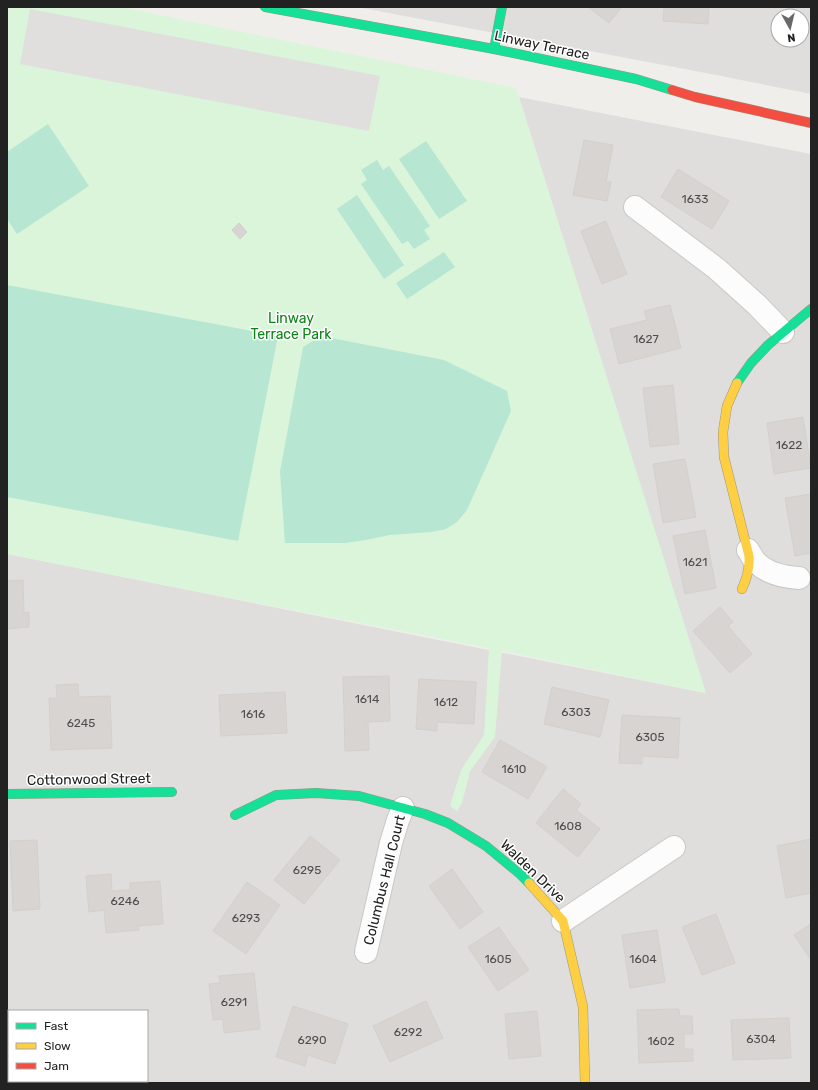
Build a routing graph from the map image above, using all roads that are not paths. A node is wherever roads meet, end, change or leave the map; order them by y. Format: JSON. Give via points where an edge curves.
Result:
{"nodes":[{"id":1,"x":265,"y":7,"type":"edge"},
{"id":2,"x":502,"y":7,"type":"edge"},
{"id":3,"x":494,"y":49,"type":"junction"},
{"id":4,"x":811,"y":123,"type":"edge"},
{"id":5,"x":635,"y":208,"type":"dead end"},
{"id":6,"x":811,"y":309,"type":"edge"},
{"id":7,"x":783,"y":332,"type":"junction"},
{"id":8,"x":748,"y":550,"type":"junction"},
{"id":9,"x":799,"y":578,"type":"dead end"},
{"id":10,"x":742,"y":589,"type":"dead end"},
{"id":11,"x":172,"y":792,"type":"dead end"},
{"id":12,"x":7,"y":794,"type":"edge"},
{"id":13,"x":403,"y":808,"type":"junction"},
{"id":14,"x":236,"y":815,"type":"dead end"},
{"id":15,"x":674,"y":847,"type":"dead end"},
{"id":16,"x":563,"y":921,"type":"junction"},
{"id":17,"x":366,"y":952,"type":"dead end"},
{"id":18,"x":585,"y":1083,"type":"edge"}],
"edges":[{"from":1,"to":3,"type":"street","name":"Linway Terrace"},
{"from":2,"to":3,"type":"street"},
{"from":3,"to":4,"type":"street","name":"Linway Terrace","via":[[636,79],[695,97]]},
{"from":5,"to":7,"type":"street","via":[[717,269]]},
{"from":6,"to":7,"type":"street"},
{"from":7,"to":8,"type":"street","via":[[751,363],[737,383],[728,406],[723,432],[724,457]]},
{"from":8,"to":9,"type":"street","via":[[756,563],[768,572]]},
{"from":8,"to":10,"type":"street","via":[[748,576]]},
{"from":11,"to":12,"type":"street","name":"Cottonwood Street"},
{"from":13,"to":14,"type":"street","name":"Walden Drive","via":[[359,796],[316,793],[276,795]]},
{"from":13,"to":16,"type":"street","name":"Walden Drive","via":[[448,822],[486,846],[520,874]]},
{"from":13,"to":17,"type":"street","name":"Columbus Hall Court","via":[[391,843]]},
{"from":15,"to":16,"type":"street"},
{"from":16,"to":18,"type":"street","name":"Walden Drive","via":[[584,1007]]}]}
